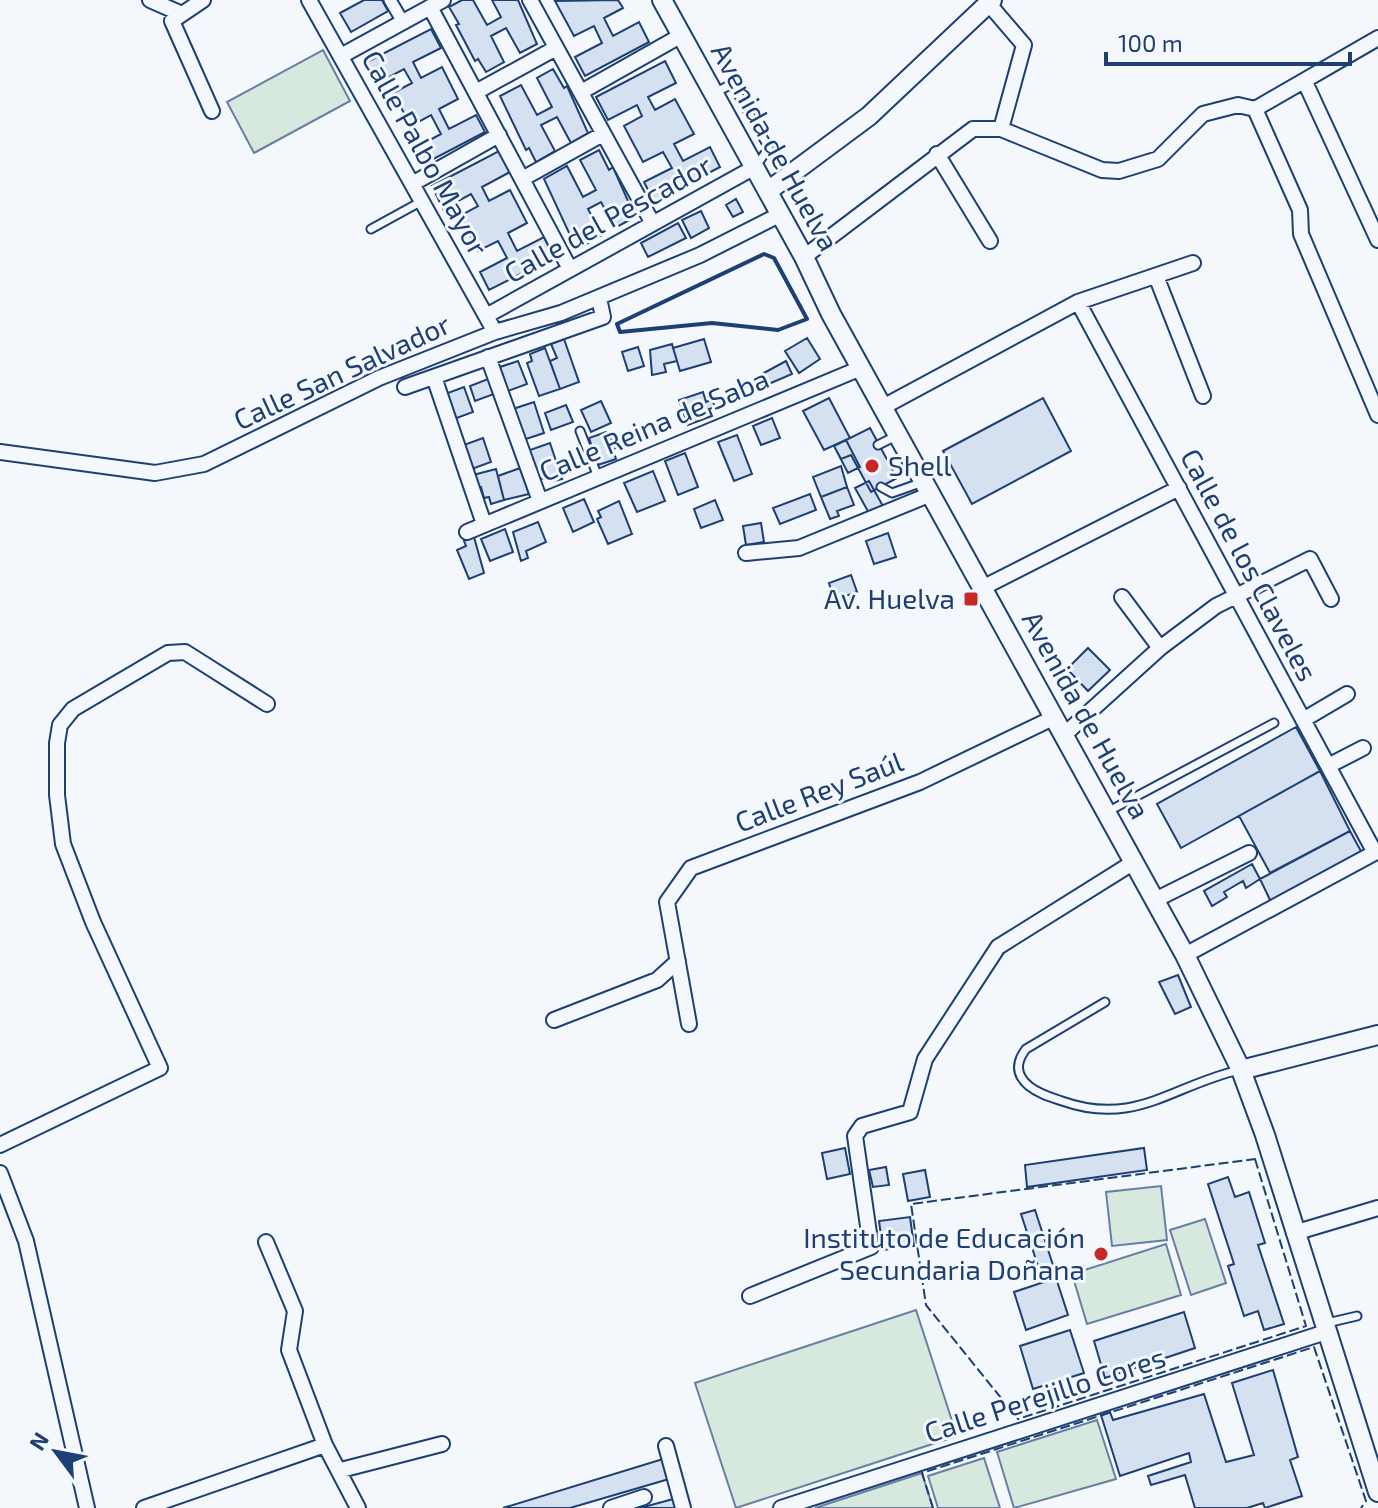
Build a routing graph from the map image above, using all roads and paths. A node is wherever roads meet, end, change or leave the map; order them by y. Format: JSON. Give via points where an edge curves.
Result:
{"nodes":[{"id":1,"x":150,"y":0,"type":"edge"},
{"id":2,"x":203,"y":0,"type":"edge"},
{"id":3,"x":309,"y":0,"type":"edge"},
{"id":4,"x":390,"y":0,"type":"edge"},
{"id":5,"x":530,"y":0,"type":"edge"},
{"id":6,"x":662,"y":0,"type":"edge"},
{"id":7,"x":990,"y":2,"type":"edge"},
{"id":8,"x":437,"y":4,"type":"edge"},
{"id":9,"x":182,"y":14,"type":"junction"},
{"id":10,"x":403,"y":22,"type":"junction"},
{"id":11,"x":682,"y":35,"type":"junction"},
{"id":12,"x":1378,"y":38,"type":"edge"},
{"id":13,"x":556,"y":48,"type":"junction"},
{"id":14,"x":341,"y":56,"type":"junction"},
{"id":15,"x":1305,"y":82,"type":"junction"},
{"id":16,"x":476,"y":92,"type":"junction"},
{"id":17,"x":581,"y":92,"type":"junction"},
{"id":18,"x":1255,"y":109,"type":"junction"},
{"id":19,"x":212,"y":111,"type":"dead end"},
{"id":20,"x":1001,"y":129,"type":"junction"},
{"id":21,"x":603,"y":134,"type":"junction"},
{"id":22,"x":499,"y":135,"type":"junction"},
{"id":23,"x":937,"y":154,"type":"junction"},
{"id":24,"x":755,"y":167,"type":"junction"},
{"id":25,"x":522,"y":179,"type":"junction"},
{"id":26,"x":412,"y":184,"type":"junction"},
{"id":27,"x":768,"y":191,"type":"junction"},
{"id":28,"x":422,"y":201,"type":"junction"},
{"id":29,"x":781,"y":214,"type":"junction"},
{"id":30,"x":652,"y":222,"type":"junction"},
{"id":31,"x":371,"y":229,"type":"dead end"},
{"id":32,"x":1378,"y":240,"type":"edge"},
{"id":33,"x":990,"y":241,"type":"dead end"},
{"id":34,"x":804,"y":257,"type":"junction"},
{"id":35,"x":1193,"y":263,"type":"dead end"},
{"id":36,"x":570,"y":269,"type":"junction"},
{"id":37,"x":1156,"y":276,"type":"junction"},
{"id":38,"x":599,"y":298,"type":"junction"},
{"id":39,"x":1078,"y":302,"type":"junction"},
{"id":40,"x":486,"y":316,"type":"junction"},
{"id":41,"x":495,"y":332,"type":"junction"},
{"id":42,"x":488,"y":357,"type":"junction"},
{"id":43,"x":861,"y":368,"type":"junction"},
{"id":44,"x":434,"y":377,"type":"junction"},
{"id":45,"x":405,"y":387,"type":"dead end"},
{"id":46,"x":1203,"y":396,"type":"dead end"},
{"id":47,"x":883,"y":407,"type":"junction"},
{"id":48,"x":1378,"y":415,"type":"edge"},
{"id":49,"x":580,"y":431,"type":"dead end"},
{"id":50,"x":898,"y":435,"type":"junction"},
{"id":51,"x":878,"y":445,"type":"dead end"},
{"id":52,"x":0,"y":452,"type":"edge"},
{"id":53,"x":598,"y":477,"type":"junction"},
{"id":54,"x":881,"y":487,"type":"dead end"},
{"id":55,"x":927,"y":488,"type":"junction"},
{"id":56,"x":1179,"y":488,"type":"junction"},
{"id":57,"x":540,"y":501,"type":"junction"},
{"id":58,"x":484,"y":524,"type":"junction"},
{"id":59,"x":467,"y":532,"type":"dead end"},
{"id":60,"x":746,"y":553,"type":"dead end"},
{"id":61,"x":984,"y":587,"type":"junction"},
{"id":62,"x":1235,"y":594,"type":"junction"},
{"id":63,"x":1122,"y":597,"type":"dead end"},
{"id":64,"x":1331,"y":599,"type":"dead end"},
{"id":65,"x":1160,"y":648,"type":"junction"},
{"id":66,"x":1347,"y":694,"type":"dead end"},
{"id":67,"x":267,"y":704,"type":"dead end"},
{"id":68,"x":1055,"y":717,"type":"junction"},
{"id":69,"x":1303,"y":720,"type":"junction"},
{"id":70,"x":1274,"y":723,"type":"dead end"},
{"id":71,"x":1065,"y":734,"type":"junction"},
{"id":72,"x":1363,"y":748,"type":"dead end"},
{"id":73,"x":1328,"y":766,"type":"junction"},
{"id":74,"x":1107,"y":812,"type":"junction"},
{"id":75,"x":1376,"y":852,"type":"edge"},
{"id":76,"x":1249,"y":853,"type":"dead end"},
{"id":77,"x":1134,"y":862,"type":"junction"},
{"id":78,"x":1155,"y":900,"type":"junction"},
{"id":79,"x":1185,"y":955,"type":"junction"},
{"id":80,"x":678,"y":961,"type":"junction"},
{"id":81,"x":1105,"y":1002,"type":"dead end"},
{"id":82,"x":554,"y":1020,"type":"dead end"},
{"id":83,"x":689,"y":1024,"type":"dead end"},
{"id":84,"x":1378,"y":1035,"type":"edge"},
{"id":85,"x":1241,"y":1070,"type":"junction"},
{"id":86,"x":0,"y":1145,"type":"edge"},
{"id":87,"x":0,"y":1173,"type":"edge"},
{"id":88,"x":1378,"y":1208,"type":"edge"},
{"id":89,"x":1294,"y":1233,"type":"junction"},
{"id":90,"x":266,"y":1242,"type":"dead end"},
{"id":91,"x":750,"y":1296,"type":"dead end"},
{"id":92,"x":1357,"y":1316,"type":"dead end"},
{"id":93,"x":1325,"y":1328,"type":"junction"},
{"id":94,"x":442,"y":1444,"type":"dead end"},
{"id":95,"x":325,"y":1445,"type":"junction"},
{"id":96,"x":666,"y":1446,"type":"dead end"},
{"id":97,"x":1376,"y":1468,"type":"edge"},
{"id":98,"x":341,"y":1470,"type":"junction"},
{"id":99,"x":1378,"y":1492,"type":"edge"},
{"id":100,"x":644,"y":1497,"type":"dead end"},
{"id":101,"x":87,"y":1508,"type":"edge"},
{"id":102,"x":144,"y":1508,"type":"edge"},
{"id":103,"x":358,"y":1508,"type":"edge"},
{"id":104,"x":611,"y":1508,"type":"edge"},
{"id":105,"x":683,"y":1508,"type":"edge"},
{"id":106,"x":781,"y":1508,"type":"edge"}],
"edges":[{"from":1,"to":9,"type":"street"},
{"from":2,"to":9,"type":"street"},
{"from":3,"to":14,"type":"street","name":"Calle Palbo Mayor"},
{"from":4,"to":10,"type":"street"},
{"from":5,"to":13,"type":"street"},
{"from":6,"to":11,"type":"street","name":"Avenida de Huelva"},
{"from":7,"to":20,"type":"street","via":[[1024,45]]},
{"from":7,"to":27,"type":"street","via":[[869,116]]},
{"from":8,"to":10,"type":"street"},
{"from":8,"to":16,"type":"street"},
{"from":9,"to":19,"type":"street","via":[[172,21]]},
{"from":10,"to":14,"type":"street"},
{"from":11,"to":17,"type":"street"},
{"from":11,"to":24,"type":"street","name":"Avenida de Huelva"},
{"from":12,"to":15,"type":"street"},
{"from":13,"to":16,"type":"street"},
{"from":13,"to":17,"type":"street"},
{"from":14,"to":26,"type":"street","name":"Calle Palbo Mayor"},
{"from":15,"to":18,"type":"street"},
{"from":15,"to":32,"type":"street"},
{"from":16,"to":22,"type":"street"},
{"from":17,"to":21,"type":"street"},
{"from":18,"to":20,"type":"street","via":[[1238,105],[1203,114],[1158,159],[1119,171],[1102,170]]},
{"from":18,"to":48,"type":"street","via":[[1300,210],[1301,234]]},
{"from":20,"to":23,"type":"street","via":[[973,129]]},
{"from":21,"to":25,"type":"street"},
{"from":21,"to":30,"type":"street"},
{"from":22,"to":25,"type":"street"},
{"from":22,"to":26,"type":"street"},
{"from":23,"to":33,"type":"street"},
{"from":23,"to":34,"type":"street"},
{"from":24,"to":27,"type":"street","name":"Avenida de Huelva"},
{"from":24,"to":30,"type":"street","name":"Calle del Pescador"},
{"from":25,"to":36,"type":"street"},
{"from":26,"to":28,"type":"street","name":"Calle Palbo Mayor"},
{"from":27,"to":29,"type":"street","name":"Avenida de Huelva"},
{"from":28,"to":31,"type":"lane"},
{"from":28,"to":40,"type":"street","name":"Calle Palbo Mayor"},
{"from":29,"to":34,"type":"street","name":"Avenida de Huelva"},
{"from":29,"to":38,"type":"street","name":"Calle San Salvador"},
{"from":30,"to":36,"type":"street","name":"Calle del Pescador"},
{"from":34,"to":43,"type":"street","name":"Avenida de Huelva"},
{"from":35,"to":37,"type":"street"},
{"from":36,"to":40,"type":"street","name":"Calle del Pescador"},
{"from":37,"to":39,"type":"street"},
{"from":37,"to":46,"type":"street"},
{"from":38,"to":41,"type":"street","name":"Calle San Salvador"},
{"from":38,"to":42,"type":"street","via":[[603,317]]},
{"from":39,"to":47,"type":"street"},
{"from":39,"to":56,"type":"street","name":"Calle de los Claveles"},
{"from":40,"to":41,"type":"street","name":"Calle Palbo Mayor"},
{"from":41,"to":52,"type":"street","name":"Calle San Salvador","via":[[379,378],[204,464],[155,473]]},
{"from":42,"to":44,"type":"street"},
{"from":42,"to":57,"type":"street"},
{"from":43,"to":47,"type":"street","name":"Avenida de Huelva"},
{"from":43,"to":53,"type":"street","name":"Calle Reina de Saba"},
{"from":44,"to":45,"type":"street"},
{"from":44,"to":58,"type":"street"},
{"from":47,"to":50,"type":"street","name":"Avenida de Huelva"},
{"from":49,"to":53,"type":"lane"},
{"from":50,"to":51,"type":"lane"},
{"from":50,"to":55,"type":"street","name":"Avenida de Huelva"},
{"from":53,"to":57,"type":"street","name":"Calle Reina de Saba"},
{"from":54,"to":55,"type":"lane","via":[[892,493]]},
{"from":55,"to":60,"type":"street","via":[[799,548]]},
{"from":55,"to":61,"type":"street","name":"Avenida de Huelva"},
{"from":56,"to":61,"type":"street"},
{"from":56,"to":62,"type":"street","name":"Calle de los Claveles"},
{"from":57,"to":58,"type":"street","name":"Calle Reina de Saba"},
{"from":58,"to":59,"type":"street","name":"Calle Reina de Saba"},
{"from":61,"to":68,"type":"street","name":"Avenida de Huelva"},
{"from":62,"to":64,"type":"street","via":[[1310,559]]},
{"from":62,"to":65,"type":"street"},
{"from":62,"to":69,"type":"street","name":"Calle de los Claveles"},
{"from":63,"to":65,"type":"street"},
{"from":65,"to":71,"type":"street"},
{"from":66,"to":69,"type":"street"},
{"from":67,"to":86,"type":"street","via":[[185,652],[168,653],[73,709],[60,725],[57,795],[63,844],[160,1068]]},
{"from":68,"to":71,"type":"street","name":"Avenida de Huelva"},
{"from":68,"to":80,"type":"street","name":"Calle Rey Saúl","via":[[920,782],[691,868],[667,902]]},
{"from":69,"to":73,"type":"street","name":"Calle de los Claveles"},
{"from":70,"to":74,"type":"lane"},
{"from":71,"to":74,"type":"street","name":"Avenida de Huelva"},
{"from":72,"to":73,"type":"street"},
{"from":73,"to":75,"type":"street","name":"Calle de los Claveles"},
{"from":74,"to":77,"type":"street","name":"Avenida de Huelva"},
{"from":75,"to":79,"type":"street"},
{"from":76,"to":78,"type":"street"},
{"from":77,"to":78,"type":"street","name":"Avenida de Huelva"},
{"from":77,"to":91,"type":"street","via":[[998,947],[925,1059],[910,1112],[862,1126],[855,1136],[871,1247]]},
{"from":78,"to":79,"type":"street","name":"Avenida de Huelva"},
{"from":79,"to":85,"type":"street","name":"Avenida de Huelva"},
{"from":80,"to":82,"type":"street","via":[[657,980]]},
{"from":80,"to":83,"type":"street","name":"Calle Rey Saúl"},
{"from":81,"to":85,"type":"lane","via":[[1026,1049],[1019,1059],[1023,1081],[1036,1092],[1083,1109],[1109,1112],[1138,1107]]},
{"from":84,"to":85,"type":"street"},
{"from":85,"to":89,"type":"street","name":"Avenida de Huelva"},
{"from":87,"to":101,"type":"street","via":[[26,1241]]},
{"from":88,"to":89,"type":"street"},
{"from":89,"to":93,"type":"street","name":"Avenida de Huelva"},
{"from":90,"to":95,"type":"street","via":[[295,1311],[289,1350]]},
{"from":92,"to":93,"type":"lane"},
{"from":93,"to":97,"type":"street","name":"Avenida de Huelva"},
{"from":93,"to":106,"type":"street","name":"Calle Perejillo Cores"},
{"from":94,"to":98,"type":"street"},
{"from":95,"to":98,"type":"street"},
{"from":95,"to":102,"type":"street"},
{"from":96,"to":105,"type":"street"},
{"from":97,"to":99,"type":"street","name":"Avenida de Huelva"},
{"from":98,"to":103,"type":"street"},
{"from":100,"to":104,"type":"street"}]}
